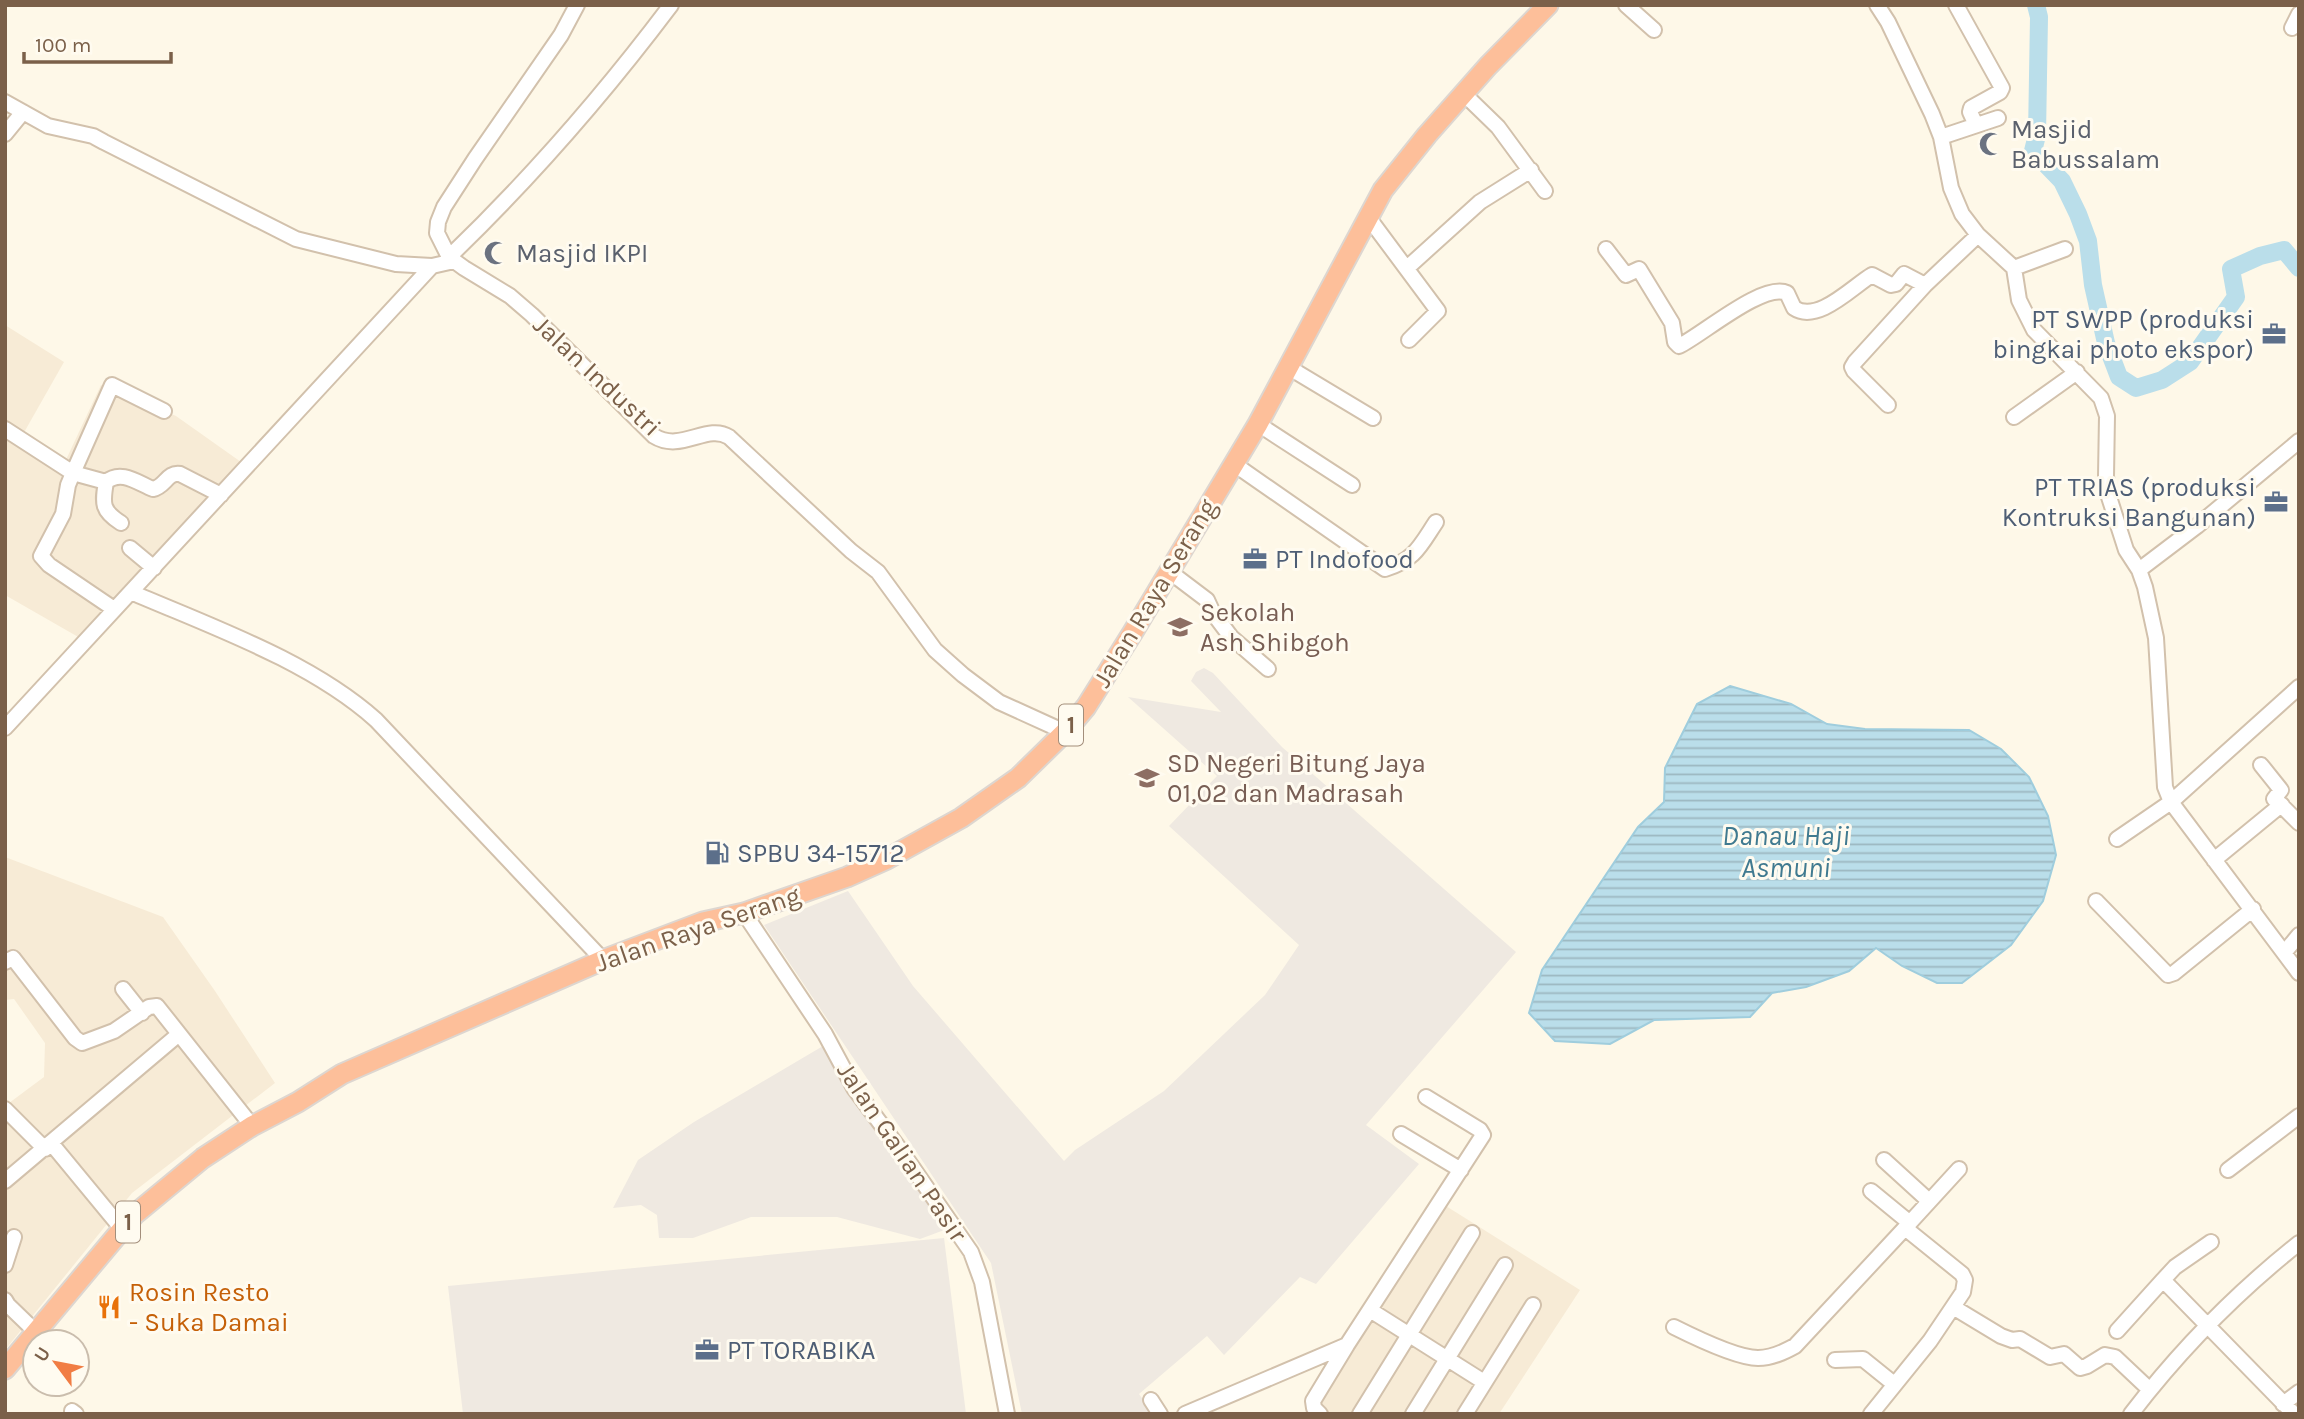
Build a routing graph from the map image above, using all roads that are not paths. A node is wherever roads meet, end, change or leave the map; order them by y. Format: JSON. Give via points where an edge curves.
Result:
{"nodes":[{"id":1,"x":578,"y":5,"type":"edge"},
{"id":2,"x":671,"y":5,"type":"edge"},
{"id":3,"x":1548,"y":5,"type":"edge"},
{"id":4,"x":1626,"y":5,"type":"edge"},
{"id":5,"x":1877,"y":5,"type":"edge"},
{"id":6,"x":1956,"y":5,"type":"edge"},
{"id":7,"x":2299,"y":14,"type":"edge"},
{"id":8,"x":2292,"y":28,"type":"dead end"},
{"id":9,"x":1654,"y":30,"type":"dead end"},
{"id":10,"x":1464,"y":94,"type":"junction"},
{"id":11,"x":5,"y":102,"type":"edge"},
{"id":12,"x":23,"y":113,"type":"junction"},
{"id":13,"x":1998,"y":118,"type":"dead end"},
{"id":14,"x":1976,"y":125,"type":"junction"},
{"id":15,"x":5,"y":134,"type":"edge"},
{"id":16,"x":1941,"y":137,"type":"junction"},
{"id":17,"x":1531,"y":170,"type":"junction"},
{"id":18,"x":1545,"y":191,"type":"dead end"},
{"id":19,"x":1368,"y":217,"type":"junction"},
{"id":20,"x":1978,"y":235,"type":"junction"},
{"id":21,"x":1606,"y":249,"type":"dead end"},
{"id":22,"x":2065,"y":249,"type":"dead end"},
{"id":23,"x":452,"y":259,"type":"junction"},
{"id":24,"x":432,"y":266,"type":"junction"},
{"id":25,"x":1407,"y":268,"type":"junction"},
{"id":26,"x":2014,"y":268,"type":"junction"},
{"id":27,"x":1925,"y":285,"type":"junction"},
{"id":28,"x":1409,"y":340,"type":"dead end"},
{"id":29,"x":1288,"y":367,"type":"junction"},
{"id":30,"x":2077,"y":372,"type":"junction"},
{"id":31,"x":1888,"y":405,"type":"dead end"},
{"id":32,"x":164,"y":411,"type":"dead end"},
{"id":33,"x":2014,"y":417,"type":"dead end"},
{"id":34,"x":1373,"y":418,"type":"dead end"},
{"id":35,"x":1258,"y":424,"type":"junction"},
{"id":36,"x":5,"y":429,"type":"edge"},
{"id":37,"x":2299,"y":441,"type":"edge"},
{"id":38,"x":1234,"y":464,"type":"junction"},
{"id":39,"x":73,"y":473,"type":"junction"},
{"id":40,"x":107,"y":482,"type":"junction"},
{"id":41,"x":1352,"y":485,"type":"dead end"},
{"id":42,"x":221,"y":495,"type":"junction"},
{"id":43,"x":1436,"y":522,"type":"dead end"},
{"id":44,"x":121,"y":523,"type":"dead end"},
{"id":45,"x":130,"y":548,"type":"dead end"},
{"id":46,"x":154,"y":568,"type":"junction"},
{"id":47,"x":2139,"y":570,"type":"junction"},
{"id":48,"x":1170,"y":572,"type":"junction"},
{"id":49,"x":131,"y":592,"type":"junction"},
{"id":50,"x":114,"y":609,"type":"junction"},
{"id":51,"x":1268,"y":669,"type":"dead end"},
{"id":52,"x":2299,"y":687,"type":"edge"},
{"id":53,"x":5,"y":729,"type":"edge"},
{"id":54,"x":1065,"y":732,"type":"junction"},
{"id":55,"x":2261,"y":765,"type":"dead end"},
{"id":56,"x":2171,"y":802,"type":"junction"},
{"id":57,"x":2282,"y":805,"type":"junction"},
{"id":58,"x":2299,"y":823,"type":"edge"},
{"id":59,"x":2118,"y":839,"type":"dead end"},
{"id":60,"x":2214,"y":860,"type":"junction"},
{"id":61,"x":2096,"y":901,"type":"dead end"},
{"id":62,"x":2253,"y":909,"type":"junction"},
{"id":63,"x":744,"y":913,"type":"junction"},
{"id":64,"x":2299,"y":936,"type":"edge"},
{"id":65,"x":2284,"y":953,"type":"junction"},
{"id":66,"x":603,"y":960,"type":"junction"},
{"id":67,"x":5,"y":962,"type":"edge"},
{"id":68,"x":2299,"y":973,"type":"edge"},
{"id":69,"x":123,"y":989,"type":"dead end"},
{"id":70,"x":142,"y":1013,"type":"junction"},
{"id":71,"x":179,"y":1034,"type":"junction"},
{"id":72,"x":1426,"y":1097,"type":"dead end"},
{"id":73,"x":5,"y":1109,"type":"edge"},
{"id":74,"x":2299,"y":1116,"type":"edge"},
{"id":75,"x":252,"y":1126,"type":"junction"},
{"id":76,"x":1402,"y":1134,"type":"dead end"},
{"id":77,"x":48,"y":1146,"type":"junction"},
{"id":78,"x":1884,"y":1160,"type":"dead end"},
{"id":79,"x":1959,"y":1169,"type":"dead end"},
{"id":80,"x":1461,"y":1170,"type":"junction"},
{"id":81,"x":2228,"y":1170,"type":"dead end"},
{"id":82,"x":5,"y":1181,"type":"edge"},
{"id":83,"x":1871,"y":1191,"type":"dead end"},
{"id":84,"x":1929,"y":1201,"type":"junction"},
{"id":85,"x":1907,"y":1226,"type":"junction"},
{"id":86,"x":122,"y":1229,"type":"junction"},
{"id":87,"x":1472,"y":1233,"type":"dead end"},
{"id":88,"x":14,"y":1237,"type":"dead end"},
{"id":89,"x":2211,"y":1242,"type":"dead end"},
{"id":90,"x":2299,"y":1243,"type":"edge"},
{"id":91,"x":5,"y":1265,"type":"edge"},
{"id":92,"x":1505,"y":1265,"type":"dead end"},
{"id":93,"x":2163,"y":1280,"type":"junction"},
{"id":94,"x":5,"y":1300,"type":"edge"},
{"id":95,"x":1533,"y":1305,"type":"dead end"},
{"id":96,"x":1953,"y":1307,"type":"junction"},
{"id":97,"x":1370,"y":1310,"type":"junction"},
{"id":98,"x":2208,"y":1324,"type":"junction"},
{"id":99,"x":32,"y":1328,"type":"edge"},
{"id":100,"x":41,"y":1328,"type":"edge"},
{"id":101,"x":1674,"y":1328,"type":"dead end"},
{"id":102,"x":2117,"y":1331,"type":"dead end"},
{"id":103,"x":1409,"y":1336,"type":"junction"},
{"id":104,"x":1347,"y":1345,"type":"junction"},
{"id":105,"x":21,"y":1351,"type":"edge"},
{"id":106,"x":1447,"y":1360,"type":"junction"},
{"id":107,"x":1835,"y":1360,"type":"dead end"},
{"id":108,"x":5,"y":1369,"type":"edge"},
{"id":109,"x":1484,"y":1382,"type":"junction"},
{"id":110,"x":1894,"y":1384,"type":"junction"},
{"id":111,"x":2150,"y":1390,"type":"junction"},
{"id":112,"x":2299,"y":1392,"type":"edge"},
{"id":113,"x":1151,"y":1400,"type":"dead end"},
{"id":114,"x":2288,"y":1409,"type":"edge"},
{"id":115,"x":1007,"y":1414,"type":"edge"},
{"id":116,"x":1160,"y":1414,"type":"edge"},
{"id":117,"x":1185,"y":1414,"type":"edge"},
{"id":118,"x":1320,"y":1414,"type":"edge"},
{"id":119,"x":1360,"y":1414,"type":"edge"},
{"id":120,"x":1413,"y":1414,"type":"edge"},
{"id":121,"x":1465,"y":1414,"type":"edge"},
{"id":122,"x":1871,"y":1414,"type":"edge"},
{"id":123,"x":2131,"y":1414,"type":"edge"}],
"edges":[{"from":1,"to":23,"type":"street","via":[[444,207],[437,233]]},
{"from":2,"to":23,"type":"street","via":[[596,101]]},
{"from":3,"to":10,"type":"highway","name":"Jalan Raya Serang","number":"1"},
{"from":4,"to":9,"type":"street"},
{"from":5,"to":16,"type":"street","via":[[1922,89]]},
{"from":6,"to":14,"type":"street","via":[[2002,88],[1971,108]]},
{"from":7,"to":8,"type":"street"},
{"from":10,"to":17,"type":"street","via":[[1498,127]]},
{"from":10,"to":19,"type":"highway","name":"Jalan Raya Serang","number":"1","via":[[1383,190]]},
{"from":11,"to":12,"type":"street"},
{"from":12,"to":15,"type":"street"},
{"from":12,"to":24,"type":"street","via":[[48,126],[93,136],[296,239],[396,264]]},
{"from":13,"to":14,"type":"street"},
{"from":14,"to":16,"type":"street"},
{"from":16,"to":20,"type":"street","via":[[1957,204]]},
{"from":17,"to":18,"type":"street"},
{"from":17,"to":25,"type":"street","via":[[1480,202]]},
{"from":19,"to":25,"type":"street"},
{"from":19,"to":29,"type":"highway","name":"Jalan Raya Serang","number":"1"},
{"from":20,"to":26,"type":"street"},
{"from":20,"to":27,"type":"street"},
{"from":21,"to":27,"type":"street","via":[[1626,275],[1639,269],[1672,323],[1679,346],[1717,320],[1773,292],[1787,293],[1794,308],[1801,311],[1840,300],[1872,275],[1891,285],[1904,274]]},
{"from":22,"to":26,"type":"street"},
{"from":23,"to":24,"type":"street"},
{"from":23,"to":54,"type":"street","name":"Jalan Industri","via":[[532,315],[654,436],[673,443],[719,433],[729,437],[878,572],[935,650],[963,675],[999,702]]},
{"from":24,"to":42,"type":"street"},
{"from":25,"to":28,"type":"street","via":[[1437,311]]},
{"from":26,"to":30,"type":"street","via":[[2020,300],[2034,330]]},
{"from":27,"to":31,"type":"street","via":[[1852,367]]},
{"from":29,"to":34,"type":"street"},
{"from":29,"to":35,"type":"highway","name":"Jalan Raya Serang","number":"1"},
{"from":30,"to":33,"type":"street"},
{"from":30,"to":47,"type":"street","via":[[2101,398],[2107,416],[2109,497],[2126,550]]},
{"from":32,"to":39,"type":"street","via":[[112,385]]},
{"from":35,"to":38,"type":"highway","name":"Jalan Raya Serang","number":"1"},
{"from":35,"to":41,"type":"street"},
{"from":36,"to":39,"type":"street"},
{"from":37,"to":47,"type":"street"},
{"from":38,"to":43,"type":"street","via":[[1385,569],[1402,564]]},
{"from":38,"to":48,"type":"highway","name":"Jalan Raya Serang","number":"1"},
{"from":39,"to":40,"type":"street"},
{"from":39,"to":50,"type":"street","via":[[63,514],[41,556]]},
{"from":40,"to":42,"type":"street","via":[[123,476],[157,489],[174,473]]},
{"from":40,"to":44,"type":"street","via":[[105,510]]},
{"from":42,"to":46,"type":"street"},
{"from":45,"to":46,"type":"street"},
{"from":46,"to":49,"type":"street"},
{"from":47,"to":56,"type":"street","via":[[2156,638],[2165,787]]},
{"from":48,"to":51,"type":"street","via":[[1207,600],[1231,637]]},
{"from":48,"to":54,"type":"highway","name":"Jalan Raya Serang","number":"1","via":[[1093,696]]},
{"from":49,"to":50,"type":"street"},
{"from":49,"to":66,"type":"street","via":[[237,638],[355,702]]},
{"from":50,"to":53,"type":"street"},
{"from":52,"to":56,"type":"street"},
{"from":54,"to":63,"type":"highway","name":"Jalan Raya Serang","number":"1","via":[[1018,778],[961,818],[848,877]]},
{"from":55,"to":57,"type":"street","via":[[2281,790],[2274,799]]},
{"from":56,"to":59,"type":"street"},
{"from":56,"to":60,"type":"street"},
{"from":57,"to":58,"type":"street"},
{"from":57,"to":60,"type":"street"},
{"from":60,"to":62,"type":"street"},
{"from":61,"to":62,"type":"street","via":[[2168,975]]},
{"from":62,"to":65,"type":"street"},
{"from":63,"to":66,"type":"highway","name":"Jalan Raya Serang","number":"1","via":[[703,922]]},
{"from":63,"to":115,"type":"street","name":"Jalan Galian Pasir","via":[[825,1034],[854,1088],[971,1252],[982,1282]]},
{"from":64,"to":65,"type":"street"},
{"from":65,"to":68,"type":"street"},
{"from":66,"to":75,"type":"highway","name":"Jalan Raya Serang","number":"1","via":[[360,1065]]},
{"from":67,"to":70,"type":"street","via":[[13,958],[82,1043],[114,1031]]},
{"from":69,"to":70,"type":"street"},
{"from":70,"to":71,"type":"street","via":[[157,1006]]},
{"from":71,"to":75,"type":"street"},
{"from":71,"to":77,"type":"street"},
{"from":72,"to":80,"type":"street","via":[[1483,1132]]},
{"from":73,"to":77,"type":"street"},
{"from":74,"to":81,"type":"street"},
{"from":75,"to":86,"type":"highway","name":"Jalan Raya Serang","number":"1","via":[[162,1190]]},
{"from":76,"to":80,"type":"street"},
{"from":77,"to":82,"type":"street"},
{"from":77,"to":86,"type":"street"},
{"from":78,"to":84,"type":"street"},
{"from":79,"to":84,"type":"street"},
{"from":80,"to":97,"type":"street"},
{"from":83,"to":85,"type":"street"},
{"from":84,"to":85,"type":"street"},
{"from":85,"to":96,"type":"street","via":[[1962,1273],[1963,1292]]},
{"from":85,"to":101,"type":"street","via":[[1787,1351],[1757,1358]]},
{"from":86,"to":100,"type":"highway","name":"Jalan Raya Serang","number":"1"},
{"from":87,"to":103,"type":"street"},
{"from":88,"to":91,"type":"street"},
{"from":89,"to":93,"type":"street"},
{"from":90,"to":98,"type":"street"},
{"from":92,"to":106,"type":"street"},
{"from":93,"to":98,"type":"street"},
{"from":93,"to":102,"type":"street"},
{"from":94,"to":99,"type":"street"},
{"from":95,"to":109,"type":"street"},
{"from":96,"to":110,"type":"street"},
{"from":96,"to":111,"type":"street","via":[[2001,1336],[2020,1339],[2044,1356],[2064,1354],[2080,1368],[2105,1355],[2115,1357]]},
{"from":97,"to":103,"type":"street"},
{"from":97,"to":104,"type":"street"},
{"from":98,"to":111,"type":"street"},
{"from":98,"to":114,"type":"street"},
{"from":103,"to":106,"type":"street"},
{"from":103,"to":119,"type":"street"},
{"from":104,"to":117,"type":"street"},
{"from":104,"to":118,"type":"street","via":[[1313,1401]]},
{"from":105,"to":108,"type":"highway","name":"Jalan Raya Serang","number":"1"},
{"from":106,"to":109,"type":"street"},
{"from":106,"to":120,"type":"street"},
{"from":107,"to":110,"type":"street","via":[[1863,1359]]},
{"from":109,"to":121,"type":"street"},
{"from":110,"to":122,"type":"street"},
{"from":111,"to":123,"type":"street"},
{"from":112,"to":114,"type":"street"},
{"from":113,"to":116,"type":"street"}]}
